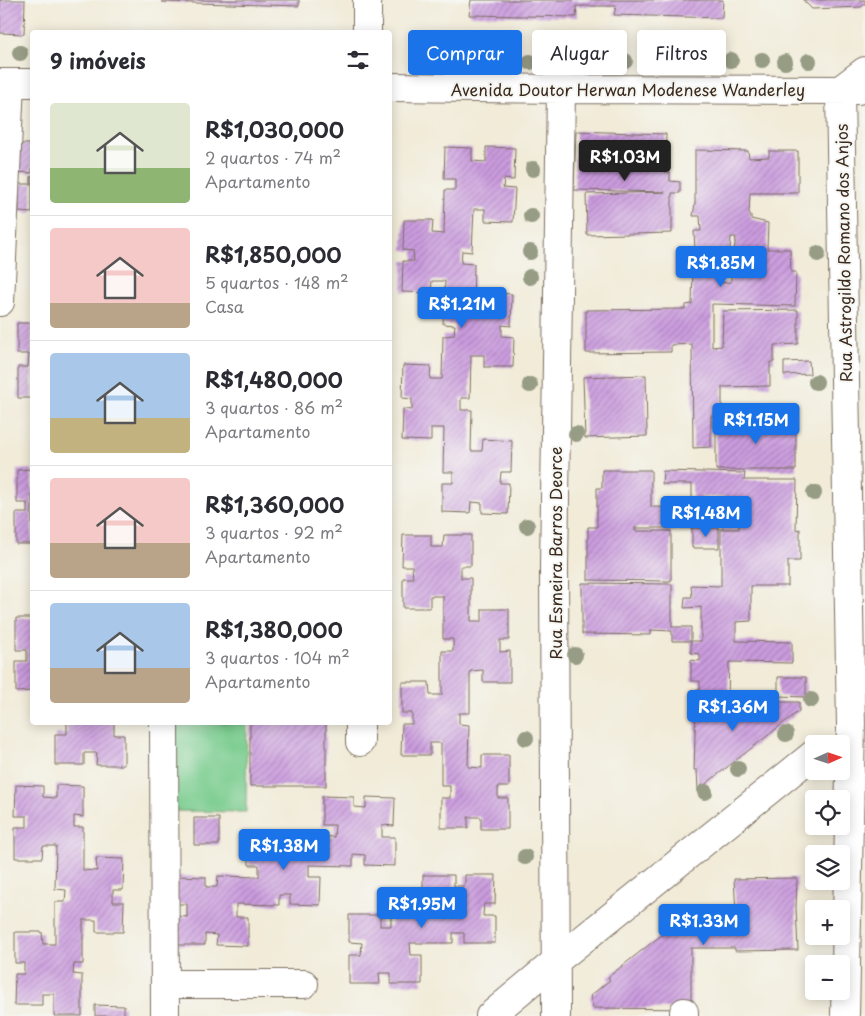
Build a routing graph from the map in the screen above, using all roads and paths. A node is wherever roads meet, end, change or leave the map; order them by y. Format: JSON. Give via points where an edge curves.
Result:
{"nodes":[{"id":1,"x":367,"y":0,"type":"edge"},
{"id":2,"x":367,"y":30,"type":"edge"},
{"id":3,"x":865,"y":71,"type":"edge"},
{"id":4,"x":14,"y":83,"type":"edge"},
{"id":5,"x":392,"y":87,"type":"edge"},
{"id":6,"x":561,"y":89,"type":"junction"},
{"id":7,"x":852,"y":90,"type":"edge"},
{"id":8,"x":0,"y":302,"type":"edge"},
{"id":9,"x":858,"y":719,"type":"edge"},
{"id":10,"x":164,"y":725,"type":"edge"},
{"id":11,"x":838,"y":735,"type":"edge"},
{"id":12,"x":805,"y":761,"type":"edge"},
{"id":13,"x":556,"y":961,"type":"junction"},
{"id":14,"x":165,"y":984,"type":"junction"},
{"id":15,"x":304,"y":984,"type":"dead end"},
{"id":16,"x":165,"y":1016,"type":"edge"},
{"id":17,"x":490,"y":1016,"type":"edge"},
{"id":18,"x":556,"y":1016,"type":"edge"},
{"id":19,"x":845,"y":1016,"type":"edge"}],
"edges":[{"from":1,"to":2,"type":"street"},
{"from":3,"to":7,"type":"street"},
{"from":4,"to":8,"type":"street"},
{"from":5,"to":6,"type":"street","name":"Avenida Doutor Herwan Modenese Wanderley"},
{"from":6,"to":7,"type":"street","name":"Avenida Doutor Herwan Modenese Wanderley"},
{"from":6,"to":13,"type":"street","name":"Rua Esmeira Barros Deorce","via":[[554,567]]},
{"from":7,"to":9,"type":"street","name":"Rua Astrogildo Romano dos Anjos"},
{"from":9,"to":11,"type":"street"},
{"from":9,"to":19,"type":"street","name":"Rua Astrogildo Romano dos Anjos"},
{"from":10,"to":14,"type":"street"},
{"from":12,"to":13,"type":"street"},
{"from":13,"to":17,"type":"street"},
{"from":13,"to":18,"type":"street","name":"Rua Esmeira Barros Deorce"},
{"from":14,"to":15,"type":"street"},
{"from":14,"to":16,"type":"street"}]}
